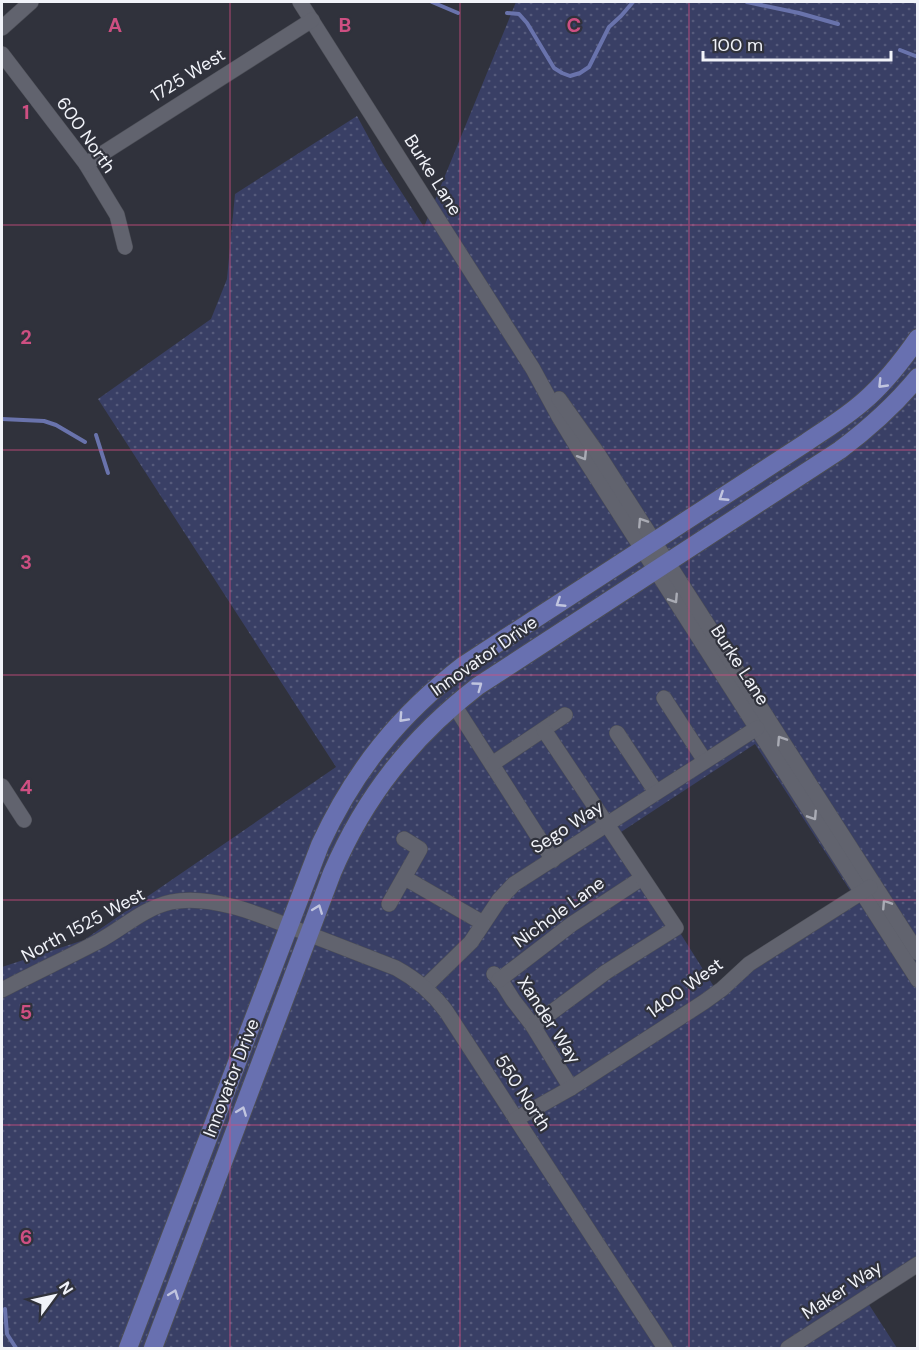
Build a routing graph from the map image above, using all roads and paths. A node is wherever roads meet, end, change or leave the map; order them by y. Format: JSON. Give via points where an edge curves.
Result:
{"nodes":[{"id":1,"x":31,"y":2,"type":"edge"},
{"id":2,"x":300,"y":2,"type":"edge"},
{"id":3,"x":312,"y":20,"type":"junction"},
{"id":4,"x":2,"y":28,"type":"edge"},
{"id":5,"x":2,"y":54,"type":"edge"},
{"id":6,"x":86,"y":164,"type":"junction"},
{"id":7,"x":125,"y":246,"type":"dead end"},
{"id":8,"x":918,"y":338,"type":"edge"},
{"id":9,"x":918,"y":377,"type":"edge"},
{"id":10,"x":648,"y":545,"type":"junction"},
{"id":11,"x":661,"y":566,"type":"junction"},
{"id":12,"x":664,"y":698,"type":"dead end"},
{"id":13,"x":454,"y":705,"type":"junction"},
{"id":14,"x":566,"y":716,"type":"dead end"},
{"id":15,"x":757,"y":728,"type":"junction"},
{"id":16,"x":544,"y":730,"type":"junction"},
{"id":17,"x":617,"y":733,"type":"dead end"},
{"id":18,"x":705,"y":761,"type":"junction"},
{"id":19,"x":492,"y":764,"type":"junction"},
{"id":20,"x":2,"y":786,"type":"edge"},
{"id":21,"x":656,"y":792,"type":"junction"},
{"id":22,"x":24,"y":820,"type":"dead end"},
{"id":23,"x":607,"y":824,"type":"junction"},
{"id":24,"x":404,"y":839,"type":"dead end"},
{"id":25,"x":553,"y":860,"type":"junction"},
{"id":26,"x":405,"y":878,"type":"junction"},
{"id":27,"x":642,"y":878,"type":"junction"},
{"id":28,"x":868,"y":889,"type":"junction"},
{"id":29,"x":389,"y":904,"type":"dead end"},
{"id":30,"x":483,"y":923,"type":"junction"},
{"id":31,"x":289,"y":926,"type":"junction"},
{"id":32,"x":309,"y":934,"type":"junction"},
{"id":33,"x":918,"y":953,"type":"edge"},
{"id":34,"x":497,"y":977,"type":"joint"},
{"id":35,"x":918,"y":980,"type":"edge"},
{"id":36,"x":425,"y":987,"type":"junction"},
{"id":37,"x":2,"y":990,"type":"edge"},
{"id":38,"x":533,"y":1026,"type":"junction"},
{"id":39,"x":571,"y":1088,"type":"junction"},
{"id":40,"x":516,"y":1119,"type":"junction"},
{"id":41,"x":918,"y":1264,"type":"edge"},
{"id":42,"x":128,"y":1348,"type":"edge"},
{"id":43,"x":153,"y":1348,"type":"edge"},
{"id":44,"x":665,"y":1348,"type":"edge"},
{"id":45,"x":788,"y":1348,"type":"edge"}],
"edges":[{"from":1,"to":4,"type":"street"},
{"from":2,"to":3,"type":"street","name":"Burke Lane"},
{"from":3,"to":6,"type":"street","name":"1725 West"},
{"from":3,"to":10,"type":"street","name":"Burke Lane","via":[[533,369],[583,432]]},
{"from":5,"to":6,"type":"street","name":"600 North"},
{"from":6,"to":7,"type":"street","name":"600 North","via":[[117,215]]},
{"from":8,"to":10,"type":"main road","name":"Innovator Drive","one_way":true,"via":[[889,376],[848,414]]},
{"from":9,"to":11,"type":"main road","name":"Innovator Drive","via":[[849,443]]},
{"from":10,"to":11,"type":"street","name":"Burke Lane"},
{"from":10,"to":31,"type":"main road","name":"Innovator Drive","one_way":true,"via":[[464,665],[404,718],[361,770],[338,808]]},
{"from":13,"to":11,"type":"main road","name":"Innovator Drive","one_way":true},
{"from":11,"to":15,"type":"street","name":"Burke Lane","one_way":true},
{"from":28,"to":11,"type":"street","name":"Burke Lane","one_way":true},
{"from":12,"to":18,"type":"street"},
{"from":13,"to":19,"type":"street"},
{"from":32,"to":13,"type":"main road","name":"Innovator Drive","one_way":true,"via":[[332,873],[360,816],[389,773]]},
{"from":14,"to":16,"type":"street"},
{"from":15,"to":18,"type":"street","name":"Sego Way"},
{"from":15,"to":28,"type":"street","name":"Burke Lane","one_way":true},
{"from":16,"to":19,"type":"street"},
{"from":16,"to":23,"type":"street"},
{"from":17,"to":21,"type":"street"},
{"from":18,"to":21,"type":"street","name":"Sego Way"},
{"from":19,"to":25,"type":"street"},
{"from":20,"to":22,"type":"street"},
{"from":21,"to":23,"type":"street","name":"Sego Way"},
{"from":23,"to":25,"type":"street","name":"Sego Way"},
{"from":23,"to":27,"type":"street"},
{"from":24,"to":26,"type":"street","via":[[420,849]]},
{"from":25,"to":30,"type":"street","name":"Sego Way","via":[[514,884]]},
{"from":26,"to":29,"type":"street"},
{"from":26,"to":30,"type":"street"},
{"from":27,"to":34,"type":"street","name":"Nichole Lane"},
{"from":27,"to":38,"type":"street","via":[[675,928]]},
{"from":33,"to":28,"type":"street","name":"Burke Lane","one_way":true},
{"from":28,"to":35,"type":"street","name":"Burke Lane"},
{"from":28,"to":39,"type":"street","name":"1400 West","via":[[749,964],[713,996]]},
{"from":30,"to":36,"type":"street","name":"Sego Way","via":[[471,942]]},
{"from":31,"to":32,"type":"street","name":"550 North"},
{"from":31,"to":37,"type":"street","name":"North 1525 West","via":[[224,904],[197,900],[170,903],[148,911]]},
{"from":31,"to":42,"type":"main road","name":"Innovator Drive"},
{"from":32,"to":36,"type":"street","name":"550 North","via":[[396,968]]},
{"from":43,"to":32,"type":"main road","name":"Innovator Drive","one_way":true},
{"from":34,"to":38,"type":"street","name":"Xander Way"},
{"from":36,"to":40,"type":"street","name":"550 North","via":[[446,1011]]},
{"from":38,"to":39,"type":"street","name":"Xander Way"},
{"from":39,"to":40,"type":"street","name":"1400 West"},
{"from":40,"to":44,"type":"street","name":"550 North"},
{"from":41,"to":45,"type":"street","name":"Maker Way"}]}
